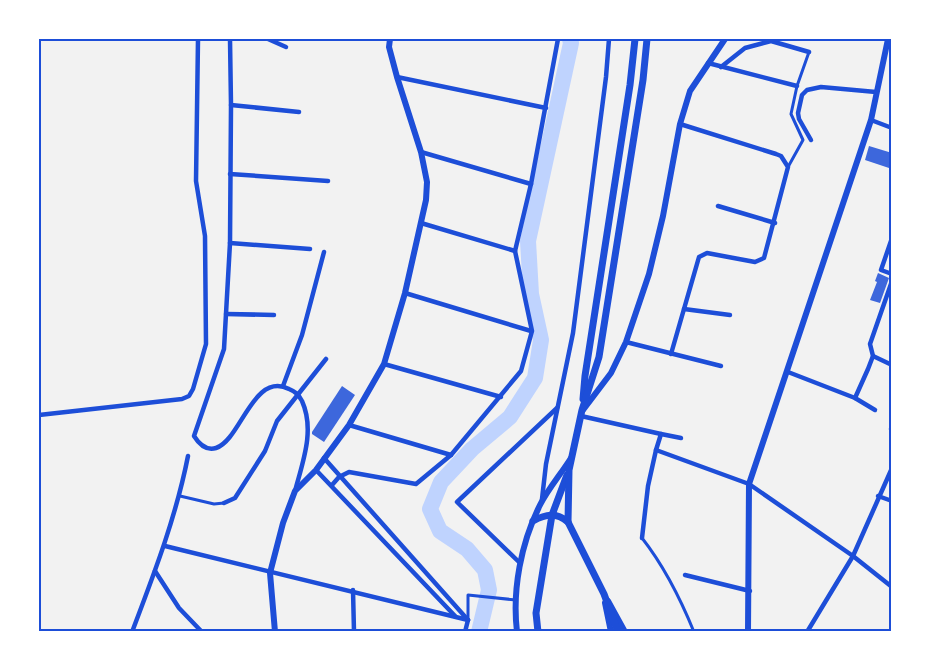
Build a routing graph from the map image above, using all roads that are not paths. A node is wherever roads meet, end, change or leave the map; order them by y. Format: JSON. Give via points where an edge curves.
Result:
{"nodes":[{"id":1,"x":198,"y":39,"type":"edge"},
{"id":2,"x":230,"y":39,"type":"edge"},
{"id":3,"x":268,"y":39,"type":"edge"},
{"id":4,"x":390,"y":39,"type":"edge"},
{"id":5,"x":558,"y":39,"type":"edge"},
{"id":6,"x":609,"y":39,"type":"edge"},
{"id":7,"x":635,"y":39,"type":"edge"},
{"id":8,"x":647,"y":39,"type":"edge"},
{"id":9,"x":725,"y":39,"type":"edge"},
{"id":10,"x":888,"y":39,"type":"edge"},
{"id":11,"x":286,"y":47,"type":"dead end"},
{"id":12,"x":809,"y":52,"type":"joint"},
{"id":13,"x":708,"y":63,"type":"junction"},
{"id":14,"x":721,"y":67,"type":"junction"},
{"id":15,"x":397,"y":77,"type":"junction"},
{"id":16,"x":797,"y":86,"type":"junction"},
{"id":17,"x":876,"y":92,"type":"junction"},
{"id":18,"x":231,"y":105,"type":"junction"},
{"id":19,"x":546,"y":108,"type":"junction"},
{"id":20,"x":299,"y":112,"type":"dead end"},
{"id":21,"x":871,"y":120,"type":"junction"},
{"id":22,"x":680,"y":124,"type":"junction"},
{"id":23,"x":892,"y":128,"type":"edge"},
{"id":24,"x":811,"y":140,"type":"dead end"},
{"id":25,"x":421,"y":152,"type":"junction"},
{"id":26,"x":788,"y":167,"type":"junction"},
{"id":27,"x":230,"y":174,"type":"junction"},
{"id":28,"x":328,"y":181,"type":"dead end"},
{"id":29,"x":531,"y":184,"type":"junction"},
{"id":30,"x":718,"y":206,"type":"dead end"},
{"id":31,"x":422,"y":224,"type":"junction"},
{"id":32,"x":775,"y":224,"type":"junction"},
{"id":33,"x":892,"y":238,"type":"edge"},
{"id":34,"x":230,"y":243,"type":"junction"},
{"id":35,"x":310,"y":249,"type":"dead end"},
{"id":36,"x":515,"y":250,"type":"junction"},
{"id":37,"x":324,"y":252,"type":"dead end"},
{"id":38,"x":892,"y":274,"type":"edge"},
{"id":39,"x":892,"y":281,"type":"edge"},
{"id":40,"x":405,"y":293,"type":"junction"},
{"id":41,"x":684,"y":309,"type":"junction"},
{"id":42,"x":226,"y":314,"type":"junction"},
{"id":43,"x":274,"y":315,"type":"dead end"},
{"id":44,"x":730,"y":315,"type":"dead end"},
{"id":45,"x":532,"y":331,"type":"junction"},
{"id":46,"x":626,"y":342,"type":"junction"},
{"id":47,"x":671,"y":354,"type":"junction"},
{"id":48,"x":873,"y":356,"type":"junction"},
{"id":49,"x":326,"y":359,"type":"dead end"},
{"id":50,"x":384,"y":364,"type":"junction"},
{"id":51,"x":892,"y":365,"type":"edge"},
{"id":52,"x":721,"y":366,"type":"dead end"},
{"id":53,"x":788,"y":372,"type":"junction"},
{"id":54,"x":283,"y":386,"type":"junction"},
{"id":55,"x":298,"y":393,"type":"junction"},
{"id":56,"x":501,"y":398,"type":"junction"},
{"id":57,"x":855,"y":398,"type":"junction"},
{"id":58,"x":557,"y":408,"type":"junction"},
{"id":59,"x":875,"y":410,"type":"dead end"},
{"id":60,"x":582,"y":413,"type":"junction"},
{"id":61,"x":39,"y":415,"type":"edge"},
{"id":62,"x":350,"y":425,"type":"junction"},
{"id":63,"x":661,"y":434,"type":"junction"},
{"id":64,"x":681,"y":438,"type":"dead end"},
{"id":65,"x":656,"y":450,"type":"junction"},
{"id":66,"x":574,"y":453,"type":"junction"},
{"id":67,"x":451,"y":455,"type":"junction"},
{"id":68,"x":188,"y":456,"type":"dead end"},
{"id":69,"x":324,"y":458,"type":"junction"},
{"id":70,"x":892,"y":468,"type":"edge"},
{"id":71,"x":316,"y":470,"type":"junction"},
{"id":72,"x":569,"y":470,"type":"junction"},
{"id":73,"x":339,"y":477,"type":"junction"},
{"id":74,"x":749,"y":484,"type":"junction"},
{"id":75,"x":332,"y":485,"type":"junction"},
{"id":76,"x":295,"y":491,"type":"junction"},
{"id":77,"x":180,"y":496,"type":"junction"},
{"id":78,"x":878,"y":496,"type":"junction"},
{"id":79,"x":892,"y":501,"type":"edge"},
{"id":80,"x":224,"y":503,"type":"joint"},
{"id":81,"x":541,"y":503,"type":"junction"},
{"id":82,"x":552,"y":515,"type":"junction"},
{"id":83,"x":533,"y":521,"type":"junction"},
{"id":84,"x":568,"y":522,"type":"junction"},
{"id":85,"x":642,"y":538,"type":"joint"},
{"id":86,"x":399,"y":543,"type":"junction"},
{"id":87,"x":165,"y":546,"type":"junction"},
{"id":88,"x":392,"y":550,"type":"junction"},
{"id":89,"x":853,"y":556,"type":"junction"},
{"id":90,"x":520,"y":563,"type":"junction"},
{"id":91,"x":155,"y":571,"type":"junction"},
{"id":92,"x":270,"y":573,"type":"junction"},
{"id":93,"x":685,"y":574,"type":"dead end"},
{"id":94,"x":892,"y":587,"type":"edge"},
{"id":95,"x":352,"y":590,"type":"junction"},
{"id":96,"x":750,"y":591,"type":"junction"},
{"id":97,"x":604,"y":594,"type":"junction"},
{"id":98,"x":516,"y":600,"type":"junction"},
{"id":99,"x":456,"y":618,"type":"junction"},
{"id":100,"x":468,"y":620,"type":"junction"},
{"id":101,"x":132,"y":632,"type":"edge"},
{"id":102,"x":202,"y":632,"type":"edge"},
{"id":103,"x":275,"y":632,"type":"edge"},
{"id":104,"x":354,"y":632,"type":"edge"},
{"id":105,"x":465,"y":632,"type":"edge"},
{"id":106,"x":517,"y":632,"type":"edge"},
{"id":107,"x":538,"y":632,"type":"edge"},
{"id":108,"x":611,"y":632,"type":"edge"},
{"id":109,"x":618,"y":632,"type":"edge"},
{"id":110,"x":625,"y":632,"type":"edge"},
{"id":111,"x":693,"y":632,"type":"edge"},
{"id":112,"x":748,"y":632,"type":"edge"},
{"id":113,"x":807,"y":632,"type":"edge"}],
"edges":[{"from":1,"to":61,"type":"street","via":[[196,181],[205,236],[206,344],[194,389],[182,399]]},
{"from":2,"to":18,"type":"street"},
{"from":3,"to":11,"type":"street"},
{"from":4,"to":15,"type":"main road"},
{"from":5,"to":19,"type":"street"},
{"from":6,"to":58,"type":"street","via":[[573,333]]},
{"from":7,"to":60,"type":"main road"},
{"from":8,"to":60,"type":"main road","via":[[599,357]]},
{"from":9,"to":13,"type":"main road"},
{"from":10,"to":17,"type":"main road"},
{"from":12,"to":14,"type":"street","via":[[771,41],[745,48]]},
{"from":12,"to":16,"type":"street"},
{"from":13,"to":14,"type":"street"},
{"from":13,"to":22,"type":"main road","via":[[690,91]]},
{"from":14,"to":16,"type":"street"},
{"from":15,"to":19,"type":"street"},
{"from":15,"to":25,"type":"main road"},
{"from":16,"to":26,"type":"street","via":[[791,114],[803,140]]},
{"from":17,"to":21,"type":"main road"},
{"from":17,"to":24,"type":"street","via":[[821,87],[807,90],[798,113]]},
{"from":18,"to":20,"type":"street"},
{"from":18,"to":27,"type":"street"},
{"from":19,"to":29,"type":"street"},
{"from":21,"to":23,"type":"street"},
{"from":21,"to":53,"type":"main road"},
{"from":22,"to":26,"type":"street","via":[[776,154]]},
{"from":22,"to":46,"type":"main road","via":[[649,274]]},
{"from":25,"to":29,"type":"street"},
{"from":25,"to":31,"type":"main road","via":[[427,182]]},
{"from":26,"to":32,"type":"street"},
{"from":27,"to":28,"type":"street"},
{"from":27,"to":34,"type":"street"},
{"from":29,"to":36,"type":"street"},
{"from":30,"to":32,"type":"street"},
{"from":31,"to":36,"type":"street"},
{"from":31,"to":40,"type":"main road"},
{"from":32,"to":41,"type":"street","via":[[767,254],[760,261],[701,255]]},
{"from":33,"to":38,"type":"street","via":[[881,270]]},
{"from":34,"to":35,"type":"street"},
{"from":34,"to":42,"type":"street"},
{"from":36,"to":45,"type":"street"},
{"from":37,"to":54,"type":"street","via":[[302,335]]},
{"from":39,"to":48,"type":"street","via":[[870,344]]},
{"from":40,"to":45,"type":"street"},
{"from":40,"to":50,"type":"main road"},
{"from":41,"to":44,"type":"street"},
{"from":41,"to":47,"type":"street"},
{"from":42,"to":43,"type":"street"},
{"from":42,"to":54,"type":"street","via":[[224,349],[194,436],[198,443],[206,448],[225,443],[254,400],[267,389]]},
{"from":45,"to":56,"type":"street","via":[[521,371]]},
{"from":46,"to":47,"type":"street"},
{"from":46,"to":60,"type":"main road","via":[[611,373]]},
{"from":47,"to":52,"type":"street"},
{"from":48,"to":51,"type":"street"},
{"from":48,"to":57,"type":"street"},
{"from":49,"to":55,"type":"street"},
{"from":50,"to":56,"type":"street"},
{"from":50,"to":62,"type":"main road"},
{"from":53,"to":57,"type":"street"},
{"from":53,"to":74,"type":"main road"},
{"from":54,"to":55,"type":"street"},
{"from":55,"to":76,"type":"street","via":[[307,412],[308,436]]},
{"from":55,"to":80,"type":"street","via":[[277,420],[265,452],[235,498]]},
{"from":56,"to":67,"type":"street"},
{"from":57,"to":59,"type":"street"},
{"from":58,"to":81,"type":"street"},
{"from":58,"to":90,"type":"street","via":[[457,502]]},
{"from":60,"to":63,"type":"street"},
{"from":60,"to":66,"type":"main road"},
{"from":62,"to":67,"type":"street"},
{"from":62,"to":69,"type":"main road"},
{"from":63,"to":64,"type":"street"},
{"from":63,"to":65,"type":"street"},
{"from":65,"to":74,"type":"street"},
{"from":65,"to":85,"type":"street"},
{"from":66,"to":72,"type":"main road"},
{"from":66,"to":81,"type":"main road"},
{"from":67,"to":73,"type":"street","via":[[416,484],[349,472]]},
{"from":68,"to":77,"type":"street"},
{"from":69,"to":71,"type":"main road"},
{"from":69,"to":73,"type":"street"},
{"from":70,"to":78,"type":"street"},
{"from":71,"to":75,"type":"street"},
{"from":71,"to":76,"type":"main road"},
{"from":72,"to":82,"type":"main road"},
{"from":72,"to":84,"type":"main road"},
{"from":73,"to":75,"type":"street"},
{"from":73,"to":86,"type":"street"},
{"from":74,"to":89,"type":"street"},
{"from":74,"to":96,"type":"main road"},
{"from":75,"to":88,"type":"street"},
{"from":76,"to":92,"type":"main road"},
{"from":77,"to":80,"type":"street"},
{"from":77,"to":87,"type":"street"},
{"from":78,"to":79,"type":"street"},
{"from":78,"to":89,"type":"street"},
{"from":81,"to":83,"type":"main road"},
{"from":82,"to":83,"type":"main road"},
{"from":82,"to":84,"type":"main road"},
{"from":82,"to":107,"type":"main road","via":[[536,613]]},
{"from":83,"to":90,"type":"main road"},
{"from":84,"to":97,"type":"main road"},
{"from":85,"to":111,"type":"street","via":[[652,550]]},
{"from":86,"to":88,"type":"street"},
{"from":86,"to":100,"type":"street"},
{"from":87,"to":91,"type":"street"},
{"from":87,"to":92,"type":"street"},
{"from":88,"to":99,"type":"street"},
{"from":89,"to":94,"type":"street"},
{"from":89,"to":113,"type":"street"},
{"from":90,"to":98,"type":"main road"},
{"from":91,"to":101,"type":"street"},
{"from":91,"to":102,"type":"street","via":[[179,608]]},
{"from":92,"to":95,"type":"street"},
{"from":92,"to":103,"type":"main road"},
{"from":93,"to":96,"type":"street"},
{"from":95,"to":99,"type":"street"},
{"from":95,"to":104,"type":"street"},
{"from":96,"to":112,"type":"main road"},
{"from":97,"to":108,"type":"main road"},
{"from":97,"to":109,"type":"main road"},
{"from":97,"to":110,"type":"main road"},
{"from":98,"to":100,"type":"street","via":[[468,595]]},
{"from":98,"to":106,"type":"main road"},
{"from":99,"to":100,"type":"street"},
{"from":100,"to":105,"type":"street"}]}
